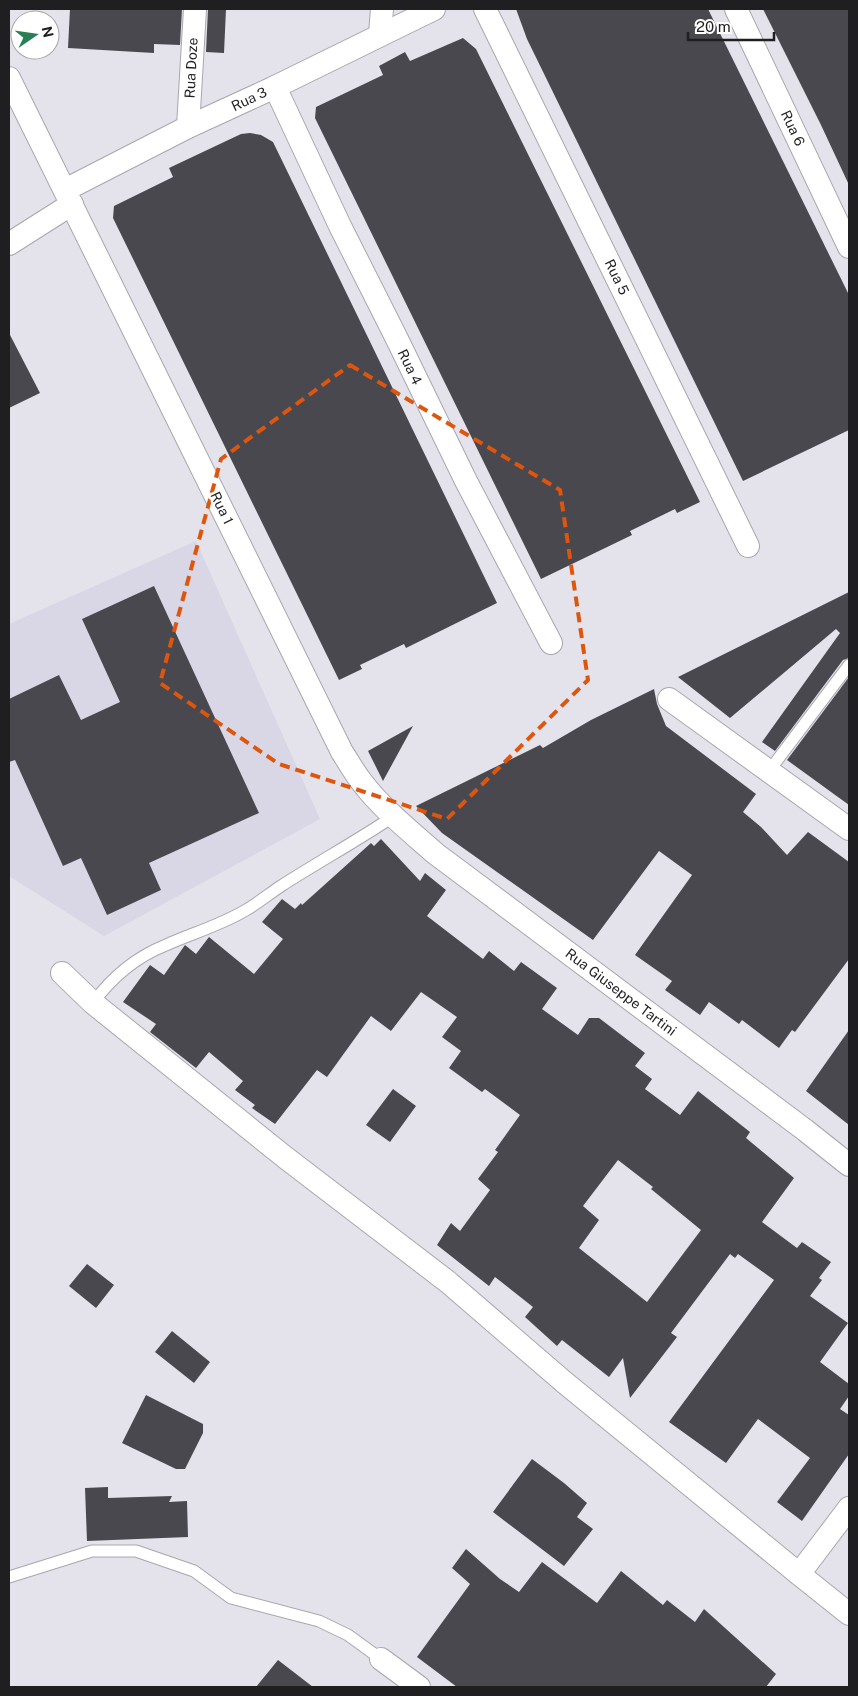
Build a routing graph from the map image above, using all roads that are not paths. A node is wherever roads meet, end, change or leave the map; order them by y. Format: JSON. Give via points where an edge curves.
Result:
{"nodes":[{"id":1,"x":194,"y":9,"type":"edge"},
{"id":2,"x":382,"y":9,"type":"edge"},
{"id":3,"x":434,"y":9,"type":"edge"},
{"id":4,"x":485,"y":9,"type":"edge"},
{"id":5,"x":736,"y":9,"type":"edge"},
{"id":6,"x":380,"y":34,"type":"junction"},
{"id":7,"x":9,"y":78,"type":"edge"},
{"id":8,"x":275,"y":87,"type":"junction"},
{"id":9,"x":188,"y":127,"type":"junction"},
{"id":10,"x":68,"y":197,"type":"junction"},
{"id":11,"x":9,"y":244,"type":"edge"},
{"id":12,"x":849,"y":247,"type":"edge"},
{"id":13,"x":748,"y":546,"type":"dead end"},
{"id":14,"x":551,"y":643,"type":"dead end"},
{"id":15,"x":849,"y":665,"type":"edge"},
{"id":16,"x":669,"y":699,"type":"dead end"},
{"id":17,"x":769,"y":771,"type":"junction"},
{"id":18,"x":394,"y":816,"type":"junction"},
{"id":19,"x":849,"y":829,"type":"edge"},
{"id":20,"x":62,"y":973,"type":"dead end"},
{"id":21,"x":93,"y":1003,"type":"junction"},
{"id":22,"x":849,"y":1165,"type":"edge"},
{"id":23,"x":849,"y":1508,"type":"edge"},
{"id":24,"x":799,"y":1574,"type":"junction"},
{"id":25,"x":9,"y":1577,"type":"edge"},
{"id":26,"x":849,"y":1614,"type":"edge"},
{"id":27,"x":382,"y":1658,"type":"joint"},
{"id":28,"x":419,"y":1687,"type":"edge"}],
"edges":[{"from":1,"to":9,"type":"street","name":"Rua Doze"},
{"from":2,"to":6,"type":"street"},
{"from":3,"to":6,"type":"street","name":"Rua 3"},
{"from":4,"to":13,"type":"street","name":"Rua 5"},
{"from":5,"to":12,"type":"street","name":"Rua 6"},
{"from":6,"to":8,"type":"street","name":"Rua 3"},
{"from":7,"to":10,"type":"street","name":"Rua 1"},
{"from":8,"to":9,"type":"street","name":"Rua 3"},
{"from":8,"to":14,"type":"street","name":"Rua 4","via":[[466,481]]},
{"from":9,"to":10,"type":"street","name":"Rua 3"},
{"from":10,"to":11,"type":"street","name":"Rua 3"},
{"from":10,"to":18,"type":"street","name":"Rua 1","via":[[342,752],[360,780]]},
{"from":15,"to":17,"type":"lane"},
{"from":16,"to":17,"type":"street"},
{"from":17,"to":19,"type":"street"},
{"from":18,"to":21,"type":"lane","via":[[247,910],[165,945],[107,984]]},
{"from":18,"to":22,"type":"street","name":"Rua Giuseppe Tartini","via":[[436,854]]},
{"from":20,"to":21,"type":"street"},
{"from":21,"to":24,"type":"street","via":[[286,1158],[448,1282],[564,1382]]},
{"from":23,"to":24,"type":"street"},
{"from":24,"to":26,"type":"street"},
{"from":25,"to":27,"type":"lane","via":[[92,1551],[136,1551],[194,1571],[231,1598],[319,1621],[348,1635]]},
{"from":27,"to":28,"type":"street"}]}
